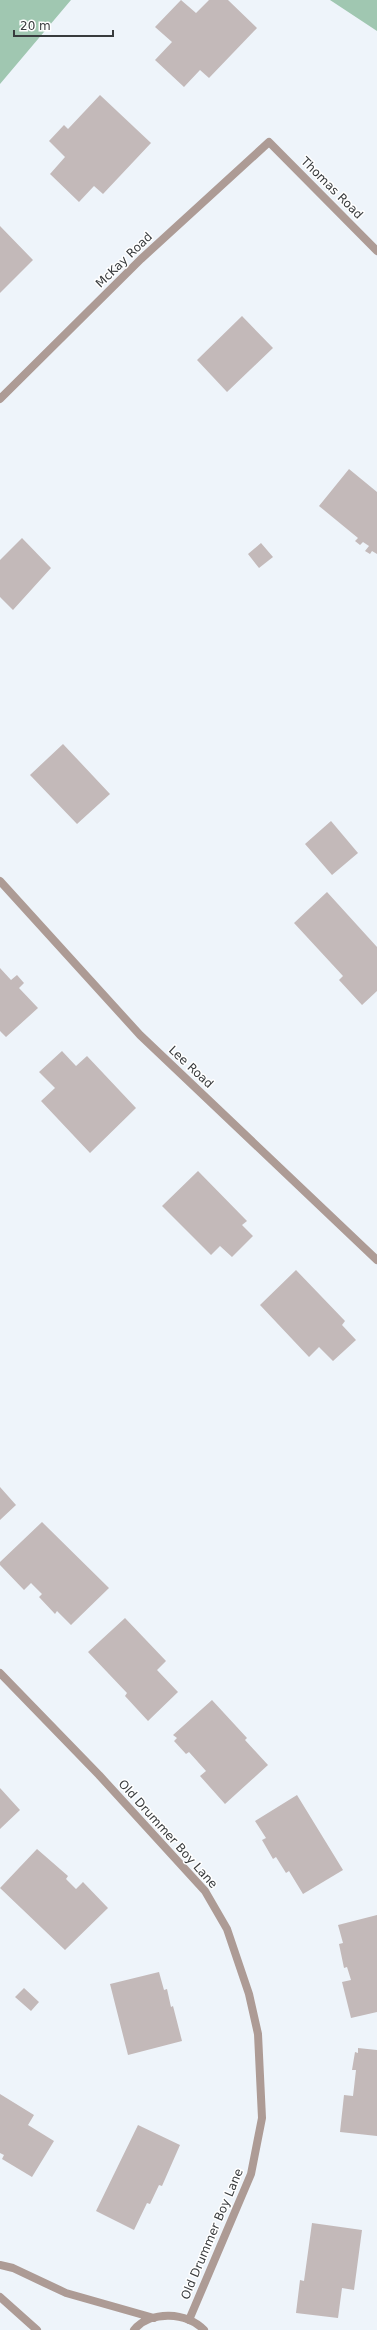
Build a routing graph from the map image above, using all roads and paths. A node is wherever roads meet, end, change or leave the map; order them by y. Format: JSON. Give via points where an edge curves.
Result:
{"nodes":[{"id":1,"x":269,"y":142,"type":"joint"},
{"id":2,"x":377,"y":252,"type":"edge"},
{"id":3,"x":0,"y":399,"type":"edge"},
{"id":4,"x":0,"y":881,"type":"edge"},
{"id":5,"x":377,"y":1260,"type":"edge"},
{"id":6,"x":0,"y":1673,"type":"edge"},
{"id":7,"x":0,"y":2265,"type":"edge"},
{"id":8,"x":0,"y":2297,"type":"edge"},
{"id":9,"x":154,"y":2318,"type":"junction"},
{"id":10,"x":189,"y":2320,"type":"junction"},
{"id":11,"x":37,"y":2330,"type":"edge"},
{"id":12,"x":134,"y":2330,"type":"edge"},
{"id":13,"x":204,"y":2330,"type":"edge"}],
"edges":[{"from":1,"to":2,"type":"street","name":"Thomas Road"},
{"from":1,"to":3,"type":"street","name":"McKay Road","via":[[141,259]]},
{"from":4,"to":5,"type":"street","name":"Lee Road","via":[[140,1035]]},
{"from":6,"to":10,"type":"street","name":"Old Drummer Boy Lane","via":[[206,1891],[227,1929],[249,1994],[258,2034],[262,2118],[251,2174]]},
{"from":7,"to":9,"type":"street","via":[[13,2268],[66,2293]]},
{"from":8,"to":11,"type":"street"},
{"from":9,"to":10,"type":"street","via":[[166,2316]]},
{"from":9,"to":12,"type":"street"},
{"from":10,"to":13,"type":"street"}]}
